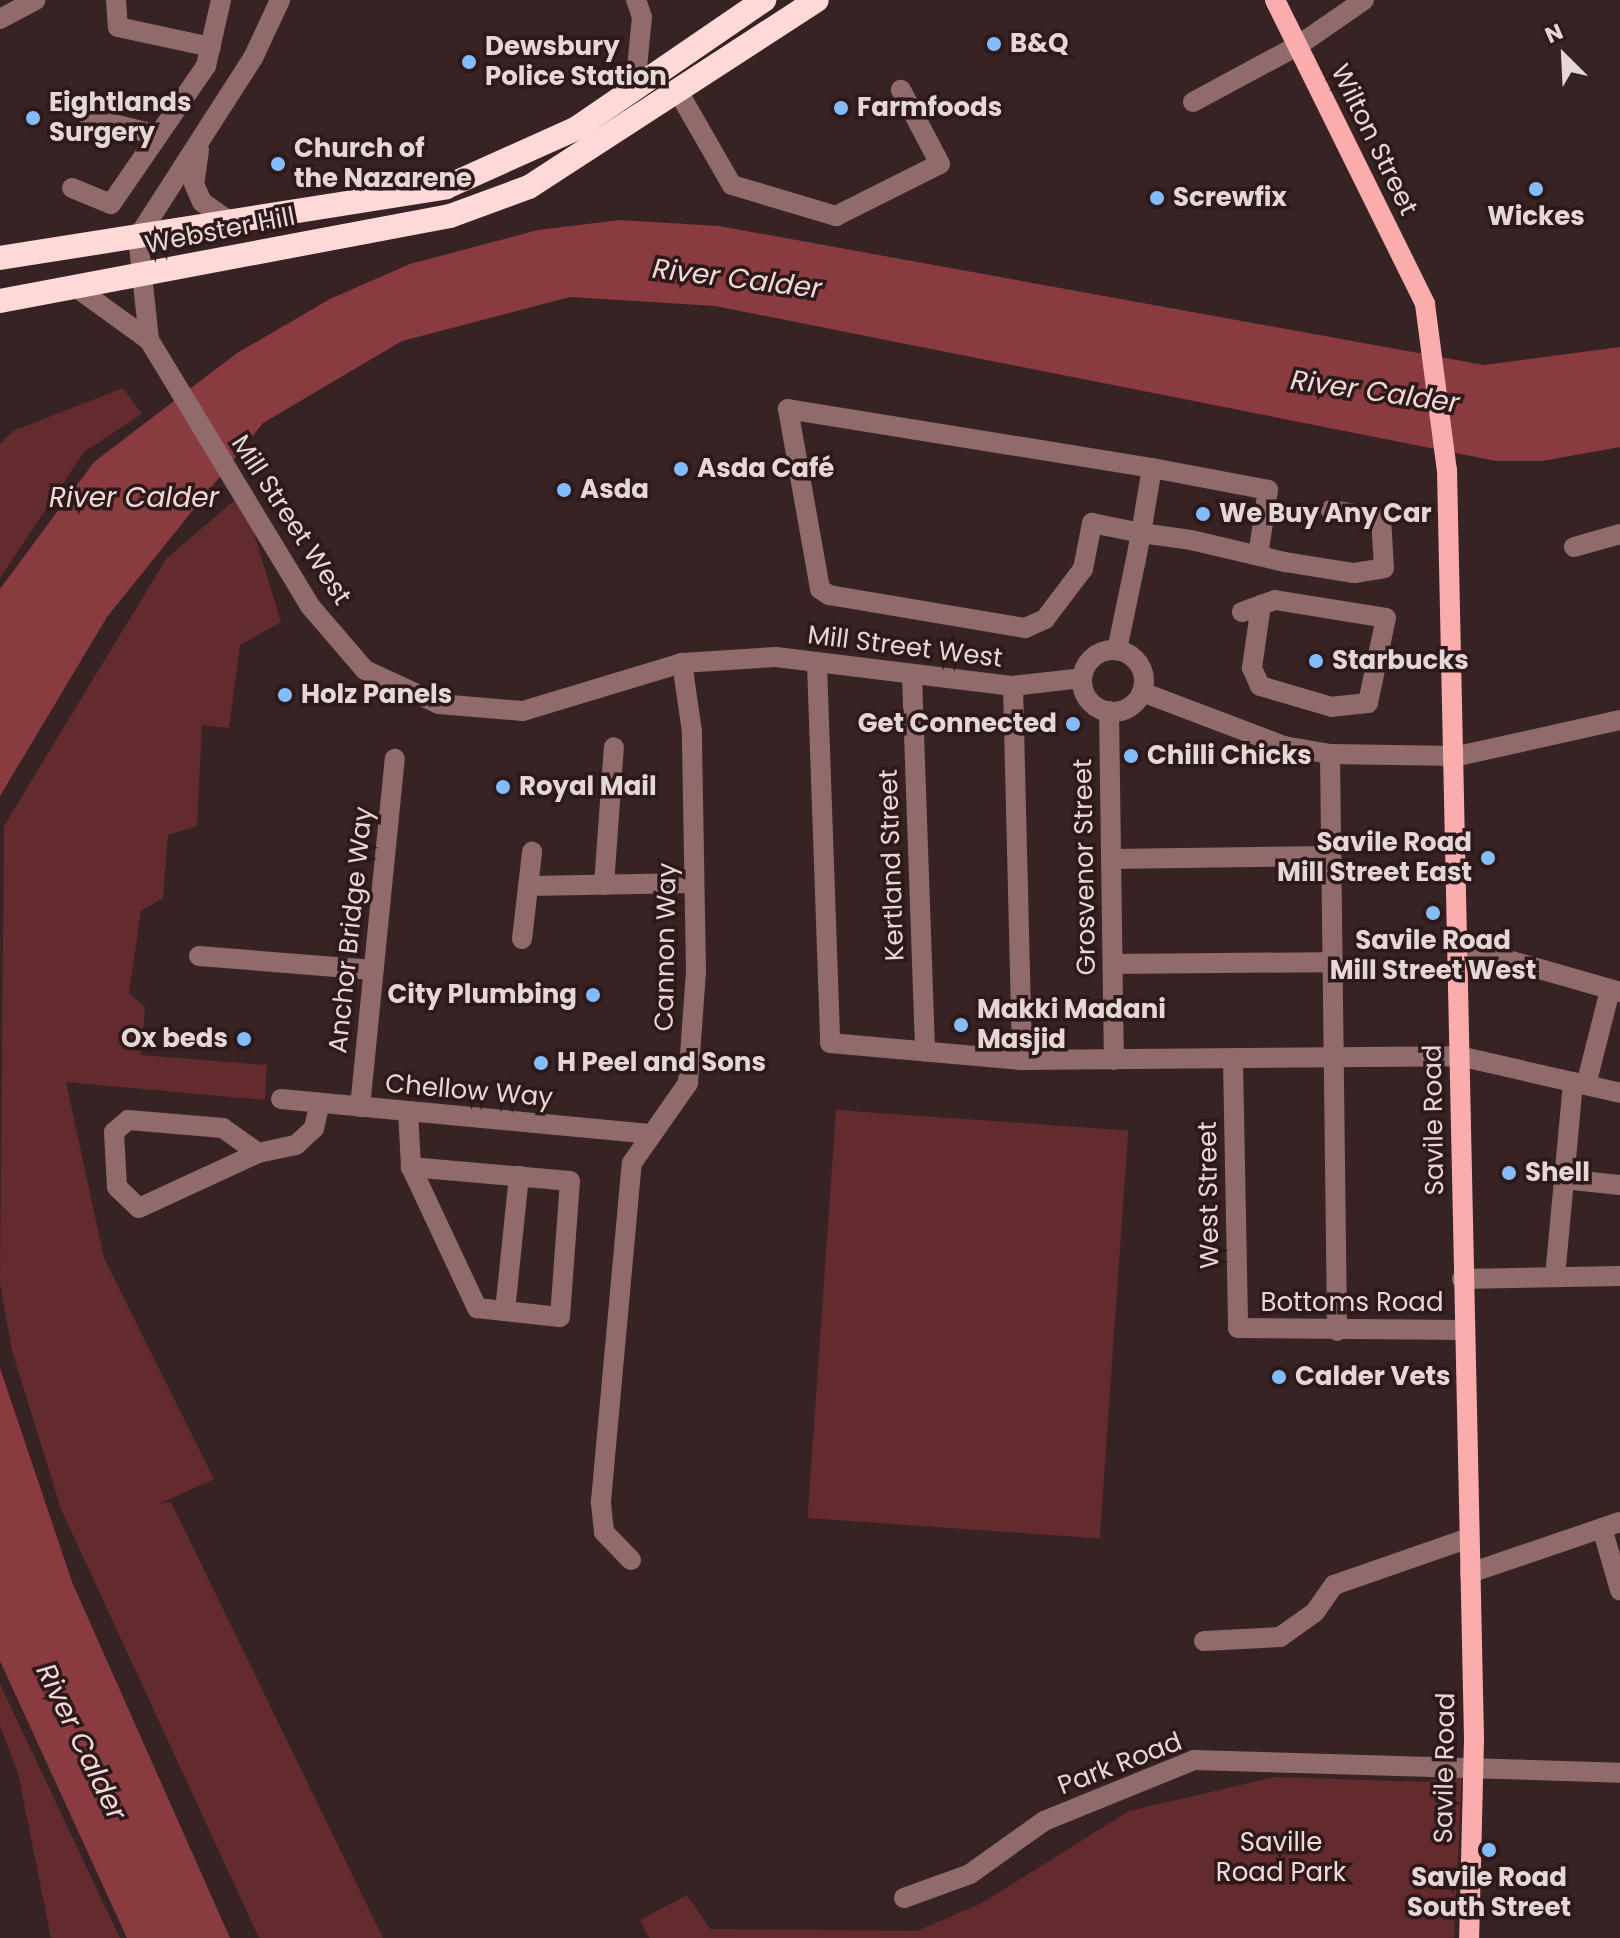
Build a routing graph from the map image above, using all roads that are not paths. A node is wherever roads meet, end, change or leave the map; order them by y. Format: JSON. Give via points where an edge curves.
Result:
{"nodes":[{"id":1,"x":35,"y":0,"type":"edge"},
{"id":2,"x":116,"y":0,"type":"edge"},
{"id":3,"x":221,"y":0,"type":"edge"},
{"id":4,"x":280,"y":0,"type":"edge"},
{"id":5,"x":764,"y":0,"type":"edge"},
{"id":6,"x":817,"y":0,"type":"edge"},
{"id":7,"x":1275,"y":0,"type":"edge"},
{"id":8,"x":1364,"y":0,"type":"edge"},
{"id":9,"x":640,"y":1,"type":"edge"},
{"id":10,"x":0,"y":19,"type":"edge"},
{"id":11,"x":1299,"y":45,"type":"junction"},
{"id":12,"x":211,"y":47,"type":"junction"},
{"id":13,"x":635,"y":88,"type":"junction"},
{"id":14,"x":901,"y":90,"type":"dead end"},
{"id":15,"x":679,"y":93,"type":"junction"},
{"id":16,"x":1193,"y":102,"type":"dead end"},
{"id":17,"x":89,"y":118,"type":"dead end"},
{"id":18,"x":158,"y":135,"type":"junction"},
{"id":19,"x":201,"y":138,"type":"junction"},
{"id":20,"x":72,"y":188,"type":"dead end"},
{"id":21,"x":231,"y":222,"type":"junction"},
{"id":22,"x":138,"y":237,"type":"junction"},
{"id":23,"x":0,"y":258,"type":"edge"},
{"id":24,"x":146,"y":273,"type":"junction"},
{"id":25,"x":74,"y":286,"type":"junction"},
{"id":26,"x":0,"y":301,"type":"edge"},
{"id":27,"x":1425,"y":304,"type":"joint"},
{"id":28,"x":149,"y":340,"type":"junction"},
{"id":29,"x":1152,"y":468,"type":"junction"},
{"id":30,"x":1331,"y":510,"type":"dead end"},
{"id":31,"x":1141,"y":533,"type":"junction"},
{"id":32,"x":1620,"y":534,"type":"edge"},
{"id":33,"x":1574,"y":547,"type":"dead end"},
{"id":34,"x":1258,"y":555,"type":"junction"},
{"id":35,"x":1251,"y":608,"type":"joint"},
{"id":36,"x":1117,"y":650,"type":"junction"},
{"id":37,"x":682,"y":663,"type":"junction"},
{"id":38,"x":817,"y":664,"type":"junction"},
{"id":39,"x":912,"y":676,"type":"junction"},
{"id":40,"x":1082,"y":678,"type":"junction"},
{"id":41,"x":1013,"y":686,"type":"junction"},
{"id":42,"x":1142,"y":692,"type":"junction"},
{"id":43,"x":1109,"y":711,"type":"junction"},
{"id":44,"x":1620,"y":720,"type":"edge"},
{"id":45,"x":614,"y":747,"type":"dead end"},
{"id":46,"x":1330,"y":754,"type":"junction"},
{"id":47,"x":1458,"y":756,"type":"junction"},
{"id":48,"x":395,"y":759,"type":"dead end"},
{"id":49,"x":532,"y":852,"type":"dead end"},
{"id":50,"x":1328,"y":856,"type":"junction"},
{"id":51,"x":1111,"y":859,"type":"junction"},
{"id":52,"x":693,"y":883,"type":"junction"},
{"id":53,"x":604,"y":885,"type":"junction"},
{"id":54,"x":528,"y":886,"type":"junction"},
{"id":55,"x":522,"y":939,"type":"dead end"},
{"id":56,"x":1456,"y":945,"type":"junction"},
{"id":57,"x":199,"y":956,"type":"dead end"},
{"id":58,"x":1327,"y":962,"type":"junction"},
{"id":59,"x":1113,"y":964,"type":"junction"},
{"id":60,"x":373,"y":970,"type":"junction"},
{"id":61,"x":1615,"y":991,"type":"edge"},
{"id":62,"x":925,"y":1052,"type":"junction"},
{"id":63,"x":1459,"y":1056,"type":"junction"},
{"id":64,"x":1333,"y":1058,"type":"junction"},
{"id":65,"x":1022,"y":1060,"type":"junction"},
{"id":66,"x":1114,"y":1060,"type":"junction"},
{"id":67,"x":1233,"y":1061,"type":"junction"},
{"id":68,"x":1580,"y":1084,"type":"junction"},
{"id":69,"x":1620,"y":1093,"type":"edge"},
{"id":70,"x":281,"y":1099,"type":"dead end"},
{"id":71,"x":320,"y":1103,"type":"junction"},
{"id":72,"x":360,"y":1107,"type":"junction"},
{"id":73,"x":408,"y":1111,"type":"junction"},
{"id":74,"x":652,"y":1134,"type":"junction"},
{"id":75,"x":258,"y":1153,"type":"junction"},
{"id":76,"x":411,"y":1167,"type":"junction"},
{"id":77,"x":519,"y":1176,"type":"junction"},
{"id":78,"x":1564,"y":1179,"type":"junction"},
{"id":79,"x":1620,"y":1185,"type":"edge"},
{"id":80,"x":1620,"y":1276,"type":"edge"},
{"id":81,"x":1555,"y":1277,"type":"junction"},
{"id":82,"x":1462,"y":1279,"type":"junction"},
{"id":83,"x":505,"y":1311,"type":"junction"},
{"id":84,"x":1238,"y":1328,"type":"joint"},
{"id":85,"x":1465,"y":1330,"type":"junction"},
{"id":86,"x":1337,"y":1331,"type":"junction"},
{"id":87,"x":1611,"y":1525,"type":"edge"},
{"id":88,"x":1469,"y":1538,"type":"junction"},
{"id":89,"x":631,"y":1560,"type":"dead end"},
{"id":90,"x":1470,"y":1573,"type":"junction"},
{"id":91,"x":1620,"y":1590,"type":"edge"},
{"id":92,"x":1204,"y":1641,"type":"dead end"},
{"id":93,"x":1472,"y":1769,"type":"junction"},
{"id":94,"x":1620,"y":1773,"type":"edge"},
{"id":95,"x":904,"y":1898,"type":"dead end"},
{"id":96,"x":1469,"y":1938,"type":"edge"}],
"edges":[{"from":1,"to":10,"type":"street"},
{"from":2,"to":12,"type":"street","via":[[118,27]]},
{"from":3,"to":12,"type":"street"},
{"from":4,"to":19,"type":"street"},
{"from":5,"to":13,"type":"highway","name":"Webster Hill"},
{"from":6,"to":15,"type":"highway","name":"Webster Hill"},
{"from":7,"to":11,"type":"main road","name":"Wilton Street"},
{"from":8,"to":11,"type":"street"},
{"from":9,"to":13,"type":"street"},
{"from":11,"to":16,"type":"street"},
{"from":11,"to":27,"type":"main road","name":"Wilton Street"},
{"from":12,"to":18,"type":"street"},
{"from":13,"to":21,"type":"highway","name":"Webster Hill","via":[[577,128],[446,187]]},
{"from":14,"to":15,"type":"street","via":[[940,164],[836,216],[732,185]]},
{"from":15,"to":24,"type":"highway","name":"Webster Hill","via":[[529,187],[450,216]]},
{"from":17,"to":18,"type":"street"},
{"from":18,"to":20,"type":"street","via":[[111,204]]},
{"from":19,"to":21,"type":"street","via":[[194,184],[213,214]]},
{"from":19,"to":22,"type":"street"},
{"from":21,"to":22,"type":"highway","name":"Webster Hill"},
{"from":22,"to":23,"type":"highway","name":"Webster Hill"},
{"from":22,"to":24,"type":"street","name":"Mill Street West"},
{"from":24,"to":25,"type":"highway","name":"Webster Hill"},
{"from":24,"to":28,"type":"street","name":"Mill Street West"},
{"from":25,"to":26,"type":"highway","name":"Webster Hill"},
{"from":25,"to":28,"type":"street","name":"Mill Street West"},
{"from":27,"to":47,"type":"main road","name":"Savile Road","via":[[1447,470]]},
{"from":28,"to":37,"type":"street","name":"Mill Street West","via":[[310,606],[365,670],[439,704],[523,711]]},
{"from":29,"to":31,"type":"street"},
{"from":29,"to":31,"type":"street","via":[[788,409],[820,589],[829,595],[1025,628],[1051,613],[1083,569],[1092,523]]},
{"from":29,"to":34,"type":"street","via":[[1268,490]]},
{"from":30,"to":34,"type":"street","via":[[1381,518],[1384,568],[1354,573]]},
{"from":31,"to":34,"type":"street"},
{"from":31,"to":36,"type":"street"},
{"from":32,"to":33,"type":"street"},
{"from":35,"to":35,"type":"street","via":[[1275,600],[1386,618],[1368,703],[1332,707],[1260,686],[1252,668]]},
{"from":36,"to":40,"type":"street","via":[[1098,654]]},
{"from":36,"to":42,"type":"street","via":[[1139,665]]},
{"from":37,"to":38,"type":"street","name":"Mill Street West","via":[[776,657]]},
{"from":37,"to":52,"type":"street","name":"Cannon Way","via":[[692,732]]},
{"from":38,"to":39,"type":"street","name":"Mill Street West"},
{"from":38,"to":62,"type":"street","via":[[830,1043]]},
{"from":39,"to":41,"type":"street","name":"Mill Street West"},
{"from":39,"to":62,"type":"street","name":"Kertland Street"},
{"from":40,"to":41,"type":"street","name":"Mill Street West"},
{"from":40,"to":43,"type":"street","via":[[1091,702]]},
{"from":41,"to":65,"type":"street"},
{"from":42,"to":43,"type":"street","via":[[1125,709]]},
{"from":42,"to":46,"type":"street","via":[[1284,746]]},
{"from":43,"to":51,"type":"street","name":"Grosvenor Street"},
{"from":44,"to":47,"type":"street"},
{"from":45,"to":53,"type":"street"},
{"from":46,"to":47,"type":"street"},
{"from":46,"to":50,"type":"street"},
{"from":47,"to":56,"type":"main road","name":"Savile Road"},
{"from":48,"to":60,"type":"street","name":"Anchor Bridge Way"},
{"from":49,"to":54,"type":"street"},
{"from":50,"to":51,"type":"street"},
{"from":50,"to":58,"type":"street"},
{"from":51,"to":59,"type":"street","name":"Grosvenor Street"},
{"from":52,"to":53,"type":"street"},
{"from":52,"to":74,"type":"street","name":"Cannon Way","via":[[688,1083]]},
{"from":53,"to":54,"type":"street"},
{"from":54,"to":55,"type":"street"},
{"from":56,"to":61,"type":"street"},
{"from":56,"to":63,"type":"main road","name":"Savile Road"},
{"from":57,"to":60,"type":"street"},
{"from":58,"to":59,"type":"street"},
{"from":58,"to":64,"type":"street"},
{"from":59,"to":66,"type":"street","name":"Grosvenor Street"},
{"from":60,"to":72,"type":"street","name":"Anchor Bridge Way"},
{"from":61,"to":68,"type":"street"},
{"from":62,"to":65,"type":"street"},
{"from":63,"to":64,"type":"street"},
{"from":63,"to":68,"type":"street"},
{"from":63,"to":82,"type":"main road","name":"Savile Road"},
{"from":64,"to":67,"type":"street"},
{"from":64,"to":86,"type":"street"},
{"from":65,"to":66,"type":"street"},
{"from":66,"to":67,"type":"street"},
{"from":67,"to":84,"type":"street","name":"West Street"},
{"from":68,"to":69,"type":"street"},
{"from":68,"to":78,"type":"street"},
{"from":70,"to":71,"type":"street","name":"Chellow Way"},
{"from":71,"to":72,"type":"street","name":"Chellow Way"},
{"from":71,"to":75,"type":"street","via":[[306,1138]]},
{"from":72,"to":73,"type":"street","name":"Chellow Way"},
{"from":73,"to":74,"type":"street","name":"Chellow Way"},
{"from":73,"to":76,"type":"street"},
{"from":74,"to":89,"type":"street","name":"Cannon Way","via":[[632,1163],[601,1501],[604,1532]]},
{"from":75,"to":75,"type":"street","via":[[139,1208],[117,1187],[114,1132],[128,1120],[223,1128]]},
{"from":76,"to":77,"type":"street"},
{"from":76,"to":83,"type":"street","via":[[477,1308]]},
{"from":77,"to":83,"type":"street"},
{"from":77,"to":83,"type":"street","via":[[570,1181],[560,1317]]},
{"from":78,"to":79,"type":"street"},
{"from":78,"to":81,"type":"street"},
{"from":80,"to":81,"type":"street"},
{"from":81,"to":82,"type":"street"},
{"from":82,"to":85,"type":"main road","name":"Savile Road"},
{"from":84,"to":86,"type":"street","name":"Bottoms Road"},
{"from":85,"to":86,"type":"street","name":"Bottoms Road"},
{"from":85,"to":88,"type":"main road","name":"Savile Road"},
{"from":87,"to":90,"type":"street"},
{"from":87,"to":91,"type":"street"},
{"from":88,"to":90,"type":"main road","name":"Savile Road"},
{"from":88,"to":92,"type":"street","via":[[1334,1585],[1315,1612],[1280,1637]]},
{"from":90,"to":93,"type":"main road","name":"Savile Road"},
{"from":93,"to":94,"type":"street","name":"Park Road"},
{"from":93,"to":95,"type":"street","name":"Park Road","via":[[1194,1760],[1044,1821],[970,1874]]},
{"from":93,"to":96,"type":"main road","name":"Savile Road"}]}
